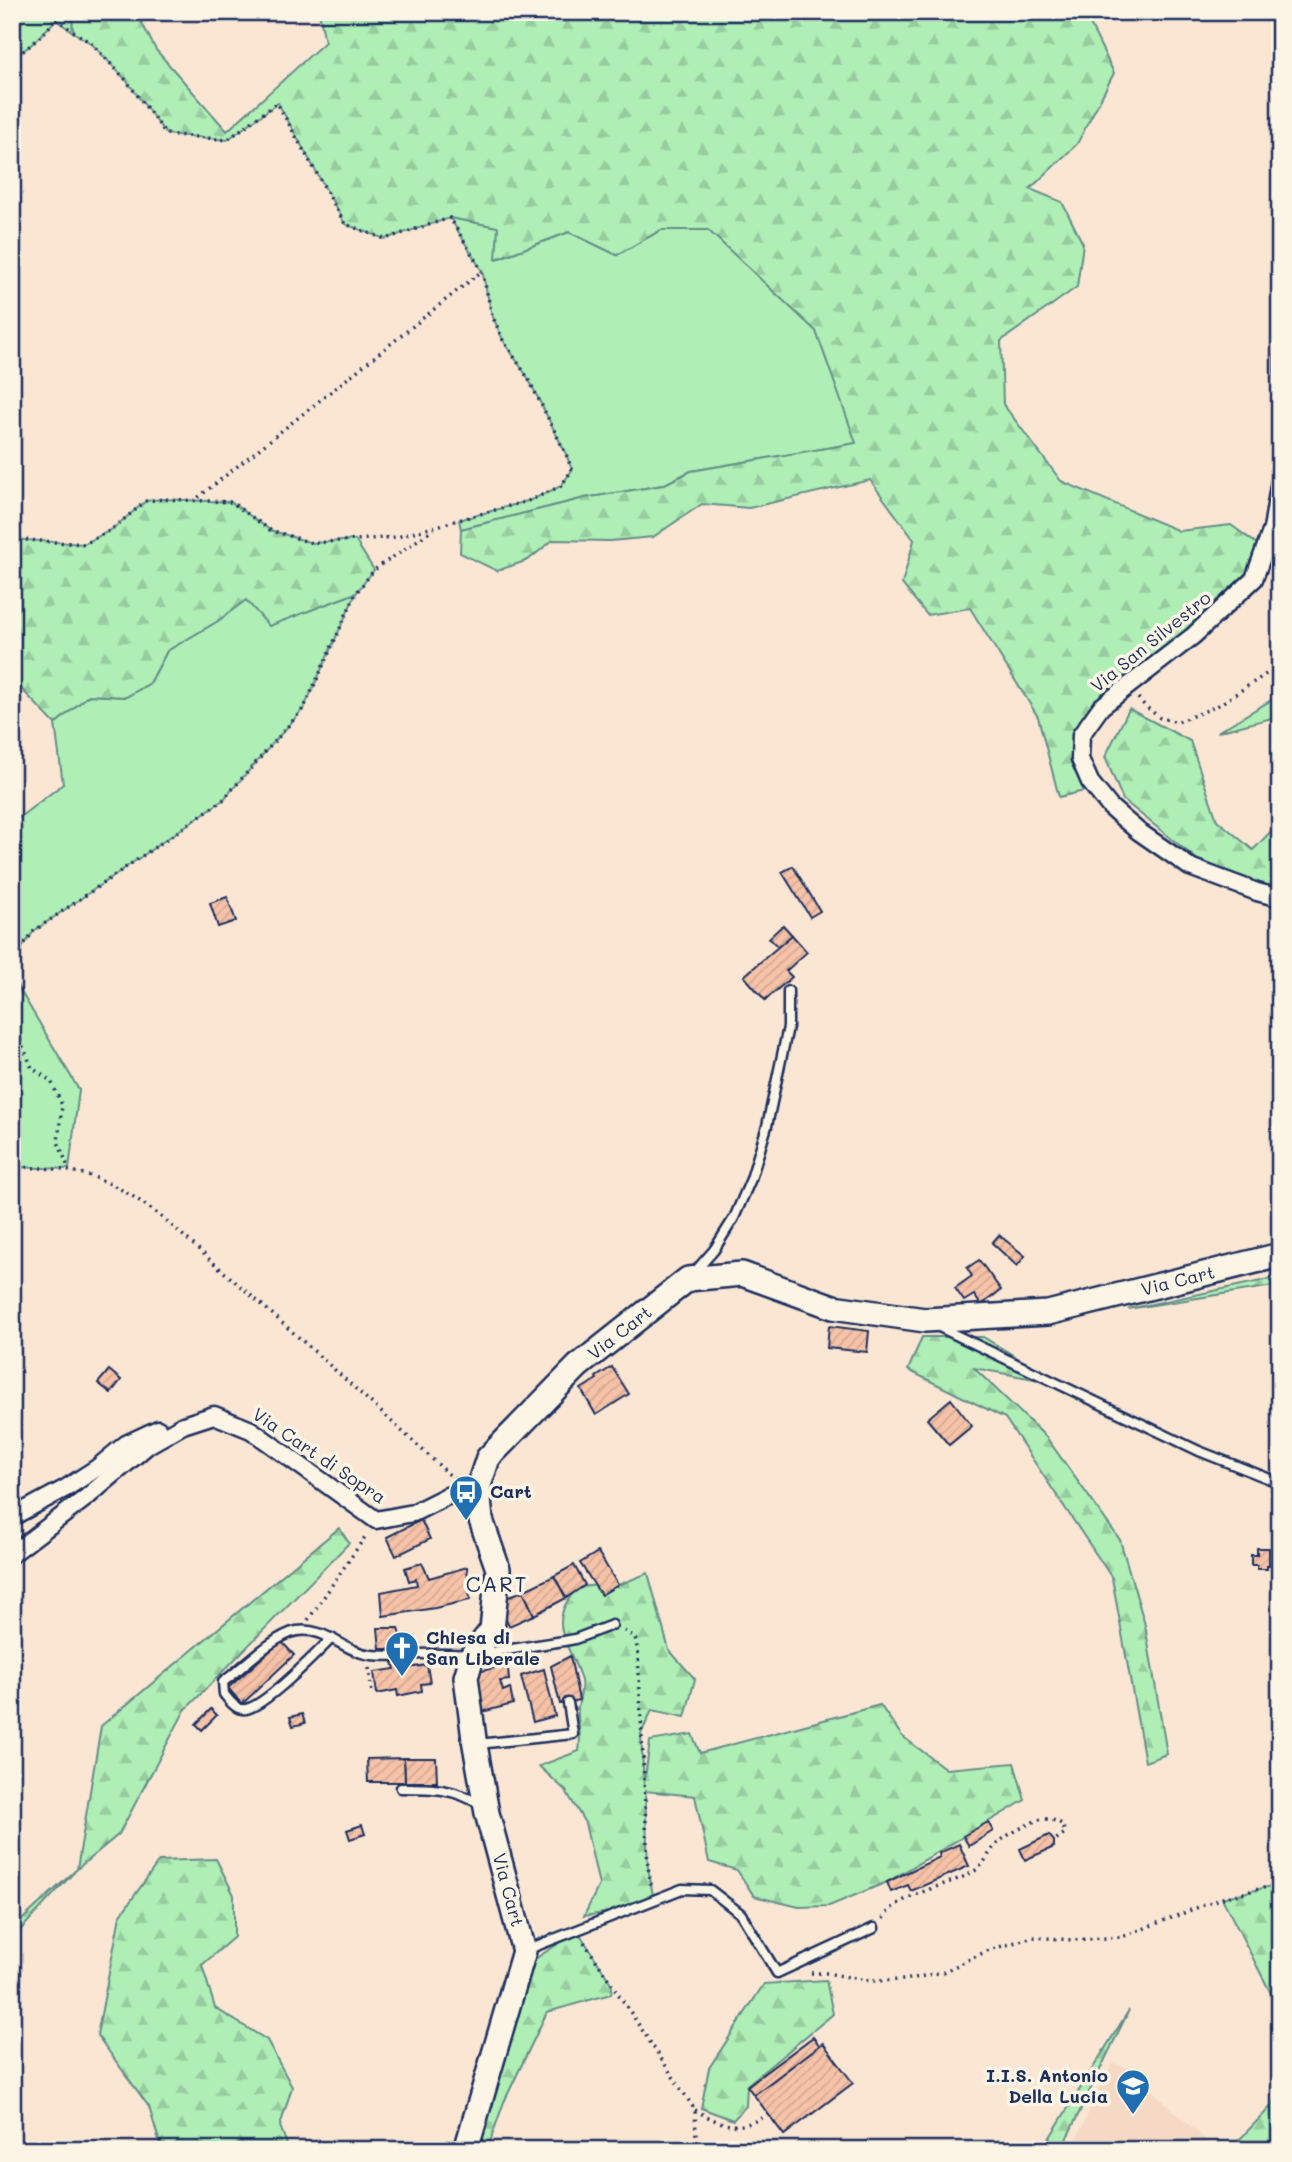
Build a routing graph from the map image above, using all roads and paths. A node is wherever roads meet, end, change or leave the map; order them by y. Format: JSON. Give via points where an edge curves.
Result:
{"nodes":[{"id":1,"x":57,"y":12,"type":"edge"},
{"id":2,"x":56,"y":19,"type":"junction"},
{"id":3,"x":12,"y":60,"type":"edge"},
{"id":4,"x":482,"y":271,"type":"junction"},
{"id":5,"x":1280,"y":294,"type":"edge"},
{"id":6,"x":1280,"y":480,"type":"edge"},
{"id":7,"x":195,"y":500,"type":"junction"},
{"id":8,"x":438,"y":526,"type":"junction"},
{"id":9,"x":12,"y":539,"type":"edge"},
{"id":10,"x":1280,"y":665,"type":"edge"},
{"id":11,"x":1128,"y":685,"type":"junction"},
{"id":12,"x":1280,"y":898,"type":"edge"},
{"id":13,"x":12,"y":960,"type":"edge"},
{"id":14,"x":788,"y":991,"type":"dead end"},
{"id":15,"x":12,"y":1020,"type":"edge"},
{"id":16,"x":12,"y":1167,"type":"edge"},
{"id":17,"x":69,"y":1169,"type":"junction"},
{"id":18,"x":1280,"y":1255,"type":"edge"},
{"id":19,"x":688,"y":1279,"type":"junction"},
{"id":20,"x":925,"y":1320,"type":"junction"},
{"id":21,"x":214,"y":1415,"type":"junction"},
{"id":22,"x":1280,"y":1483,"type":"edge"},
{"id":23,"x":478,"y":1488,"type":"junction"},
{"id":24,"x":12,"y":1517,"type":"edge"},
{"id":25,"x":376,"y":1520,"type":"junction"},
{"id":26,"x":12,"y":1554,"type":"edge"},
{"id":27,"x":612,"y":1625,"type":"joint"},
{"id":28,"x":301,"y":1630,"type":"junction"},
{"id":29,"x":332,"y":1639,"type":"junction"},
{"id":30,"x":473,"y":1654,"type":"junction"},
{"id":31,"x":368,"y":1655,"type":"junction"},
{"id":32,"x":372,"y":1694,"type":"dead end"},
{"id":33,"x":568,"y":1703,"type":"dead end"},
{"id":34,"x":475,"y":1744,"type":"junction"},
{"id":35,"x":401,"y":1788,"type":"dead end"},
{"id":36,"x":486,"y":1809,"type":"junction"},
{"id":37,"x":1054,"y":1841,"type":"dead end"},
{"id":38,"x":1280,"y":1884,"type":"edge"},
{"id":39,"x":654,"y":1901,"type":"junction"},
{"id":40,"x":873,"y":1928,"type":"joint"},
{"id":41,"x":578,"y":1931,"type":"junction"},
{"id":42,"x":524,"y":1951,"type":"junction"},
{"id":43,"x":778,"y":1973,"type":"junction"},
{"id":44,"x":695,"y":2110,"type":"junction"},
{"id":45,"x":768,"y":2114,"type":"dead end"},
{"id":46,"x":466,"y":2150,"type":"edge"},
{"id":47,"x":702,"y":2150,"type":"edge"}],
"edges":[{"from":1,"to":2,"type":"path"},
{"from":2,"to":3,"type":"path"},
{"from":2,"to":4,"type":"path","via":[[92,44],[127,80],[166,134],[227,140],[278,103],[345,224],[385,239],[450,218]]},
{"from":4,"to":7,"type":"path"},
{"from":4,"to":8,"type":"path","via":[[503,340],[528,378],[572,470],[561,485],[531,500]]},
{"from":5,"to":6,"type":"lane"},
{"from":6,"to":11,"type":"street","name":"Via San Silvestro","via":[[1272,529],[1254,579],[1193,636]]},
{"from":7,"to":8,"type":"path","via":[[231,502],[270,530],[312,543],[397,537]]},
{"from":7,"to":9,"type":"path","via":[[146,501],[111,530],[84,544]]},
{"from":8,"to":13,"type":"path","via":[[373,570],[356,593],[304,708],[223,800],[34,931]]},
{"from":10,"to":11,"type":"path","via":[[1217,706],[1178,722],[1160,718]]},
{"from":11,"to":12,"type":"street","name":"Via San Silvestro","via":[[1101,707],[1081,735],[1080,759],[1090,782],[1138,831],[1190,867]]},
{"from":14,"to":19,"type":"lane","via":[[788,1027],[751,1179],[714,1250]]},
{"from":15,"to":17,"type":"path","via":[[32,1068],[51,1081],[62,1105],[58,1143]]},
{"from":16,"to":17,"type":"path"},
{"from":17,"to":23,"type":"path","via":[[124,1191],[155,1213],[456,1480]]},
{"from":18,"to":20,"type":"street","name":"Via Cart","via":[[1048,1313]]},
{"from":19,"to":20,"type":"street","name":"Via Cart","via":[[742,1274],[833,1307]]},
{"from":19,"to":23,"type":"street","name":"Via Cart","via":[[578,1366],[488,1458]]},
{"from":20,"to":22,"type":"lane","via":[[1199,1451]]},
{"from":21,"to":24,"type":"street","via":[[188,1417],[126,1444],[66,1488]]},
{"from":21,"to":25,"type":"street","name":"Via Cart di Sopra","via":[[251,1430]]},
{"from":21,"to":26,"type":"street","via":[[183,1425],[148,1445]]},
{"from":23,"to":25,"type":"street","name":"Via Cart di Sopra","via":[[447,1496],[413,1513]]},
{"from":23,"to":30,"type":"street","name":"Via Cart","via":[[481,1520],[498,1569],[492,1630]]},
{"from":25,"to":28,"type":"path"},
{"from":27,"to":30,"type":"lane","via":[[575,1639]]},
{"from":27,"to":39,"type":"path","via":[[635,1637],[638,1653],[648,1867]]},
{"from":28,"to":29,"type":"lane"},
{"from":28,"to":29,"type":"lane","via":[[287,1633],[223,1682],[224,1694],[237,1708],[246,1709],[275,1691]]},
{"from":29,"to":31,"type":"lane"},
{"from":30,"to":31,"type":"lane"},
{"from":30,"to":34,"type":"street","name":"Via Cart","via":[[466,1677]]},
{"from":31,"to":32,"type":"path"},
{"from":33,"to":34,"type":"lane","via":[[573,1734]]},
{"from":34,"to":36,"type":"street","name":"Via Cart"},
{"from":35,"to":36,"type":"lane","via":[[439,1788],[466,1796]]},
{"from":36,"to":42,"type":"street","name":"Via Cart"},
{"from":37,"to":40,"type":"path","via":[[1065,1833],[1062,1824],[1053,1819],[1032,1822],[1004,1838],[973,1872],[902,1902]]},
{"from":38,"to":43,"type":"path","via":[[1222,1898],[1122,1937],[1033,1937],[989,1950],[943,1972],[905,1980]]},
{"from":39,"to":41,"type":"lane","name":"Via Cart"},
{"from":39,"to":43,"type":"lane","name":"Via Cart","via":[[682,1889],[710,1890],[741,1914]]},
{"from":40,"to":43,"type":"lane"},
{"from":41,"to":42,"type":"lane","name":"Via Cart"},
{"from":41,"to":44,"type":"path"},
{"from":42,"to":46,"type":"street","name":"Via Cart"},
{"from":44,"to":45,"type":"path","via":[[723,2125],[754,2122]]},
{"from":44,"to":47,"type":"path"}]}
